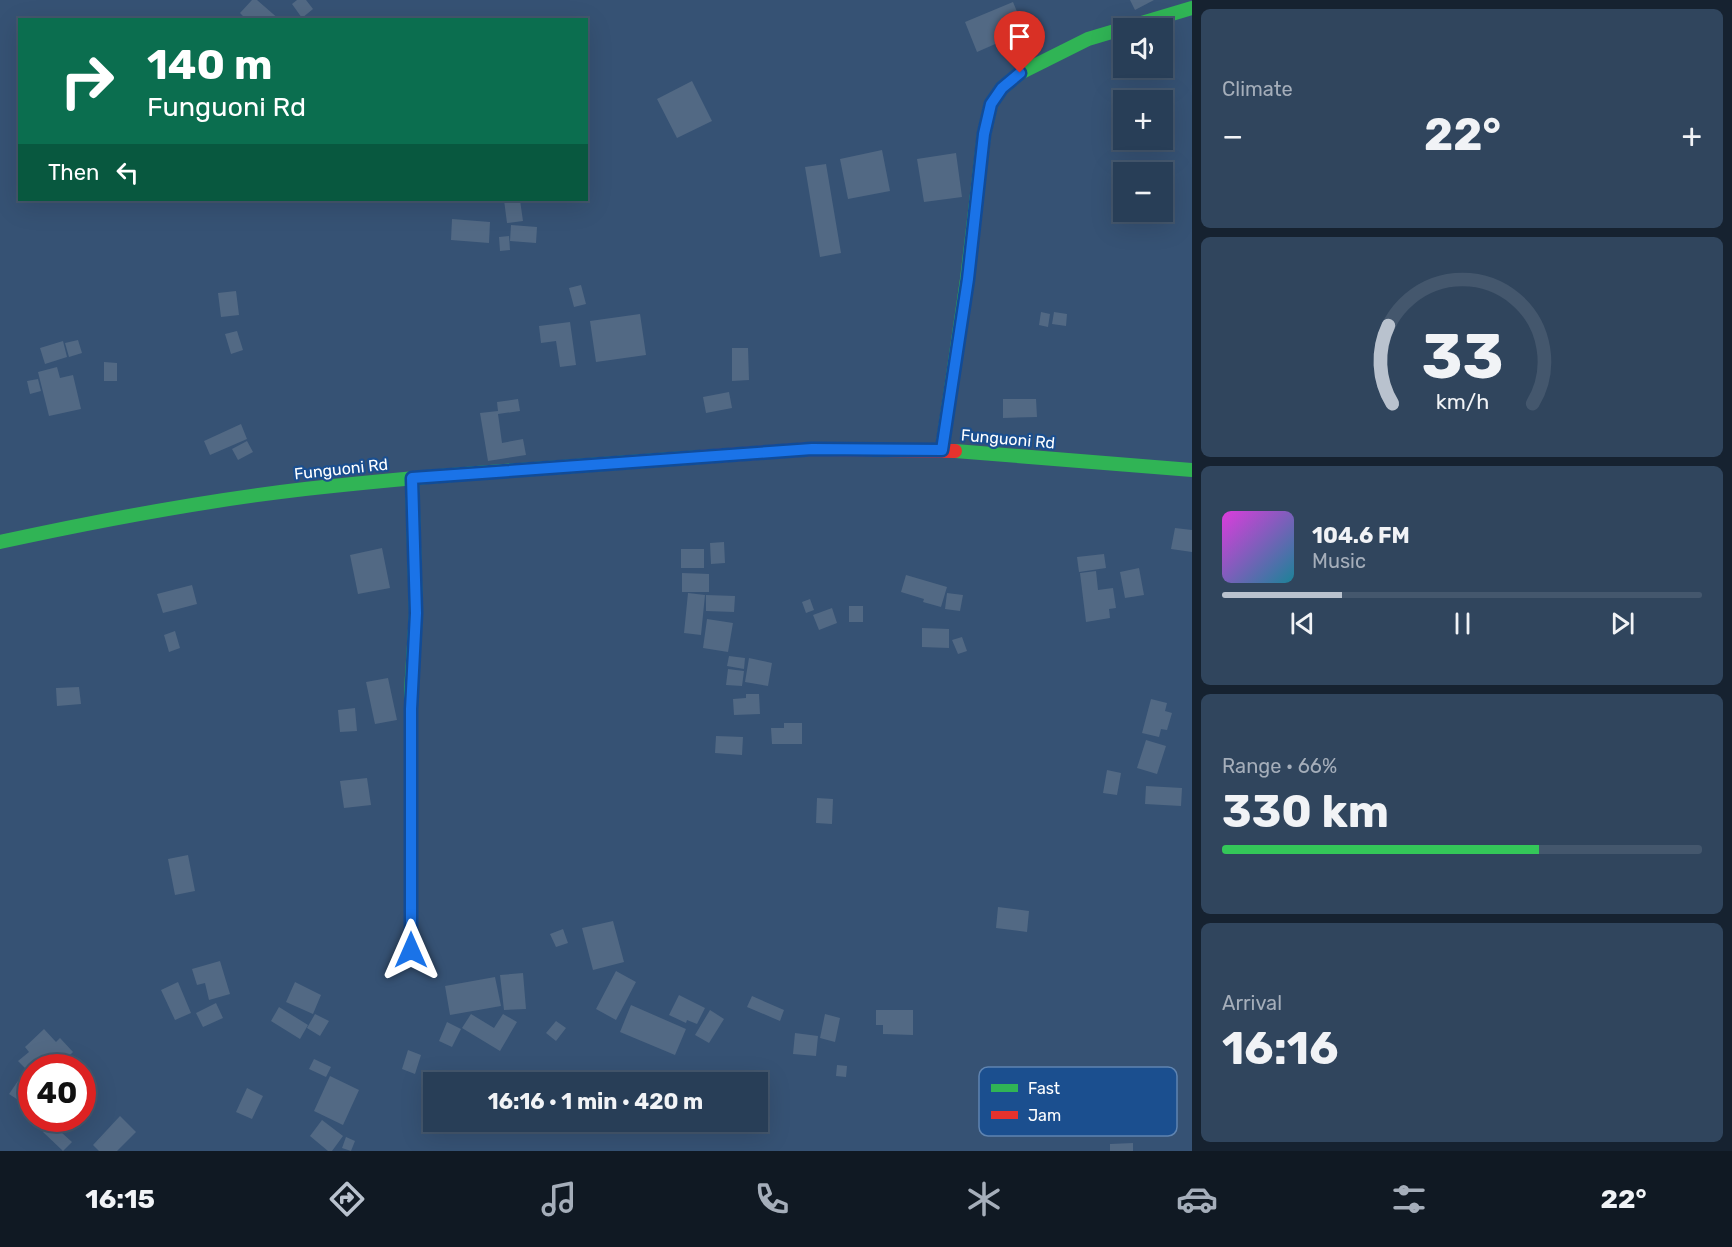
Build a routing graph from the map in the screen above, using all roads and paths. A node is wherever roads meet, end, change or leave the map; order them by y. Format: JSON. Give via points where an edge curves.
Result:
{"nodes":[{"id":1,"x":1192,"y":8,"type":"edge"},
{"id":2,"x":942,"y":450,"type":"junction"},
{"id":3,"x":1192,"y":470,"type":"edge"},
{"id":4,"x":412,"y":478,"type":"junction"},
{"id":5,"x":0,"y":542,"type":"edge"},
{"id":6,"x":411,"y":950,"type":"dead end"}],
"edges":[{"from":1,"to":2,"type":"street","via":[[1088,39],[1020,73],[991,104]]},
{"from":2,"to":3,"type":"street","name":"Funguoni Rd"},
{"from":2,"to":4,"type":"street","name":"Funguoni Rd","via":[[812,449]]},
{"from":4,"to":5,"type":"street","name":"Funguoni Rd","via":[[303,489],[118,517]]},
{"from":4,"to":6,"type":"street","via":[[416,613],[410,745]]}]}
